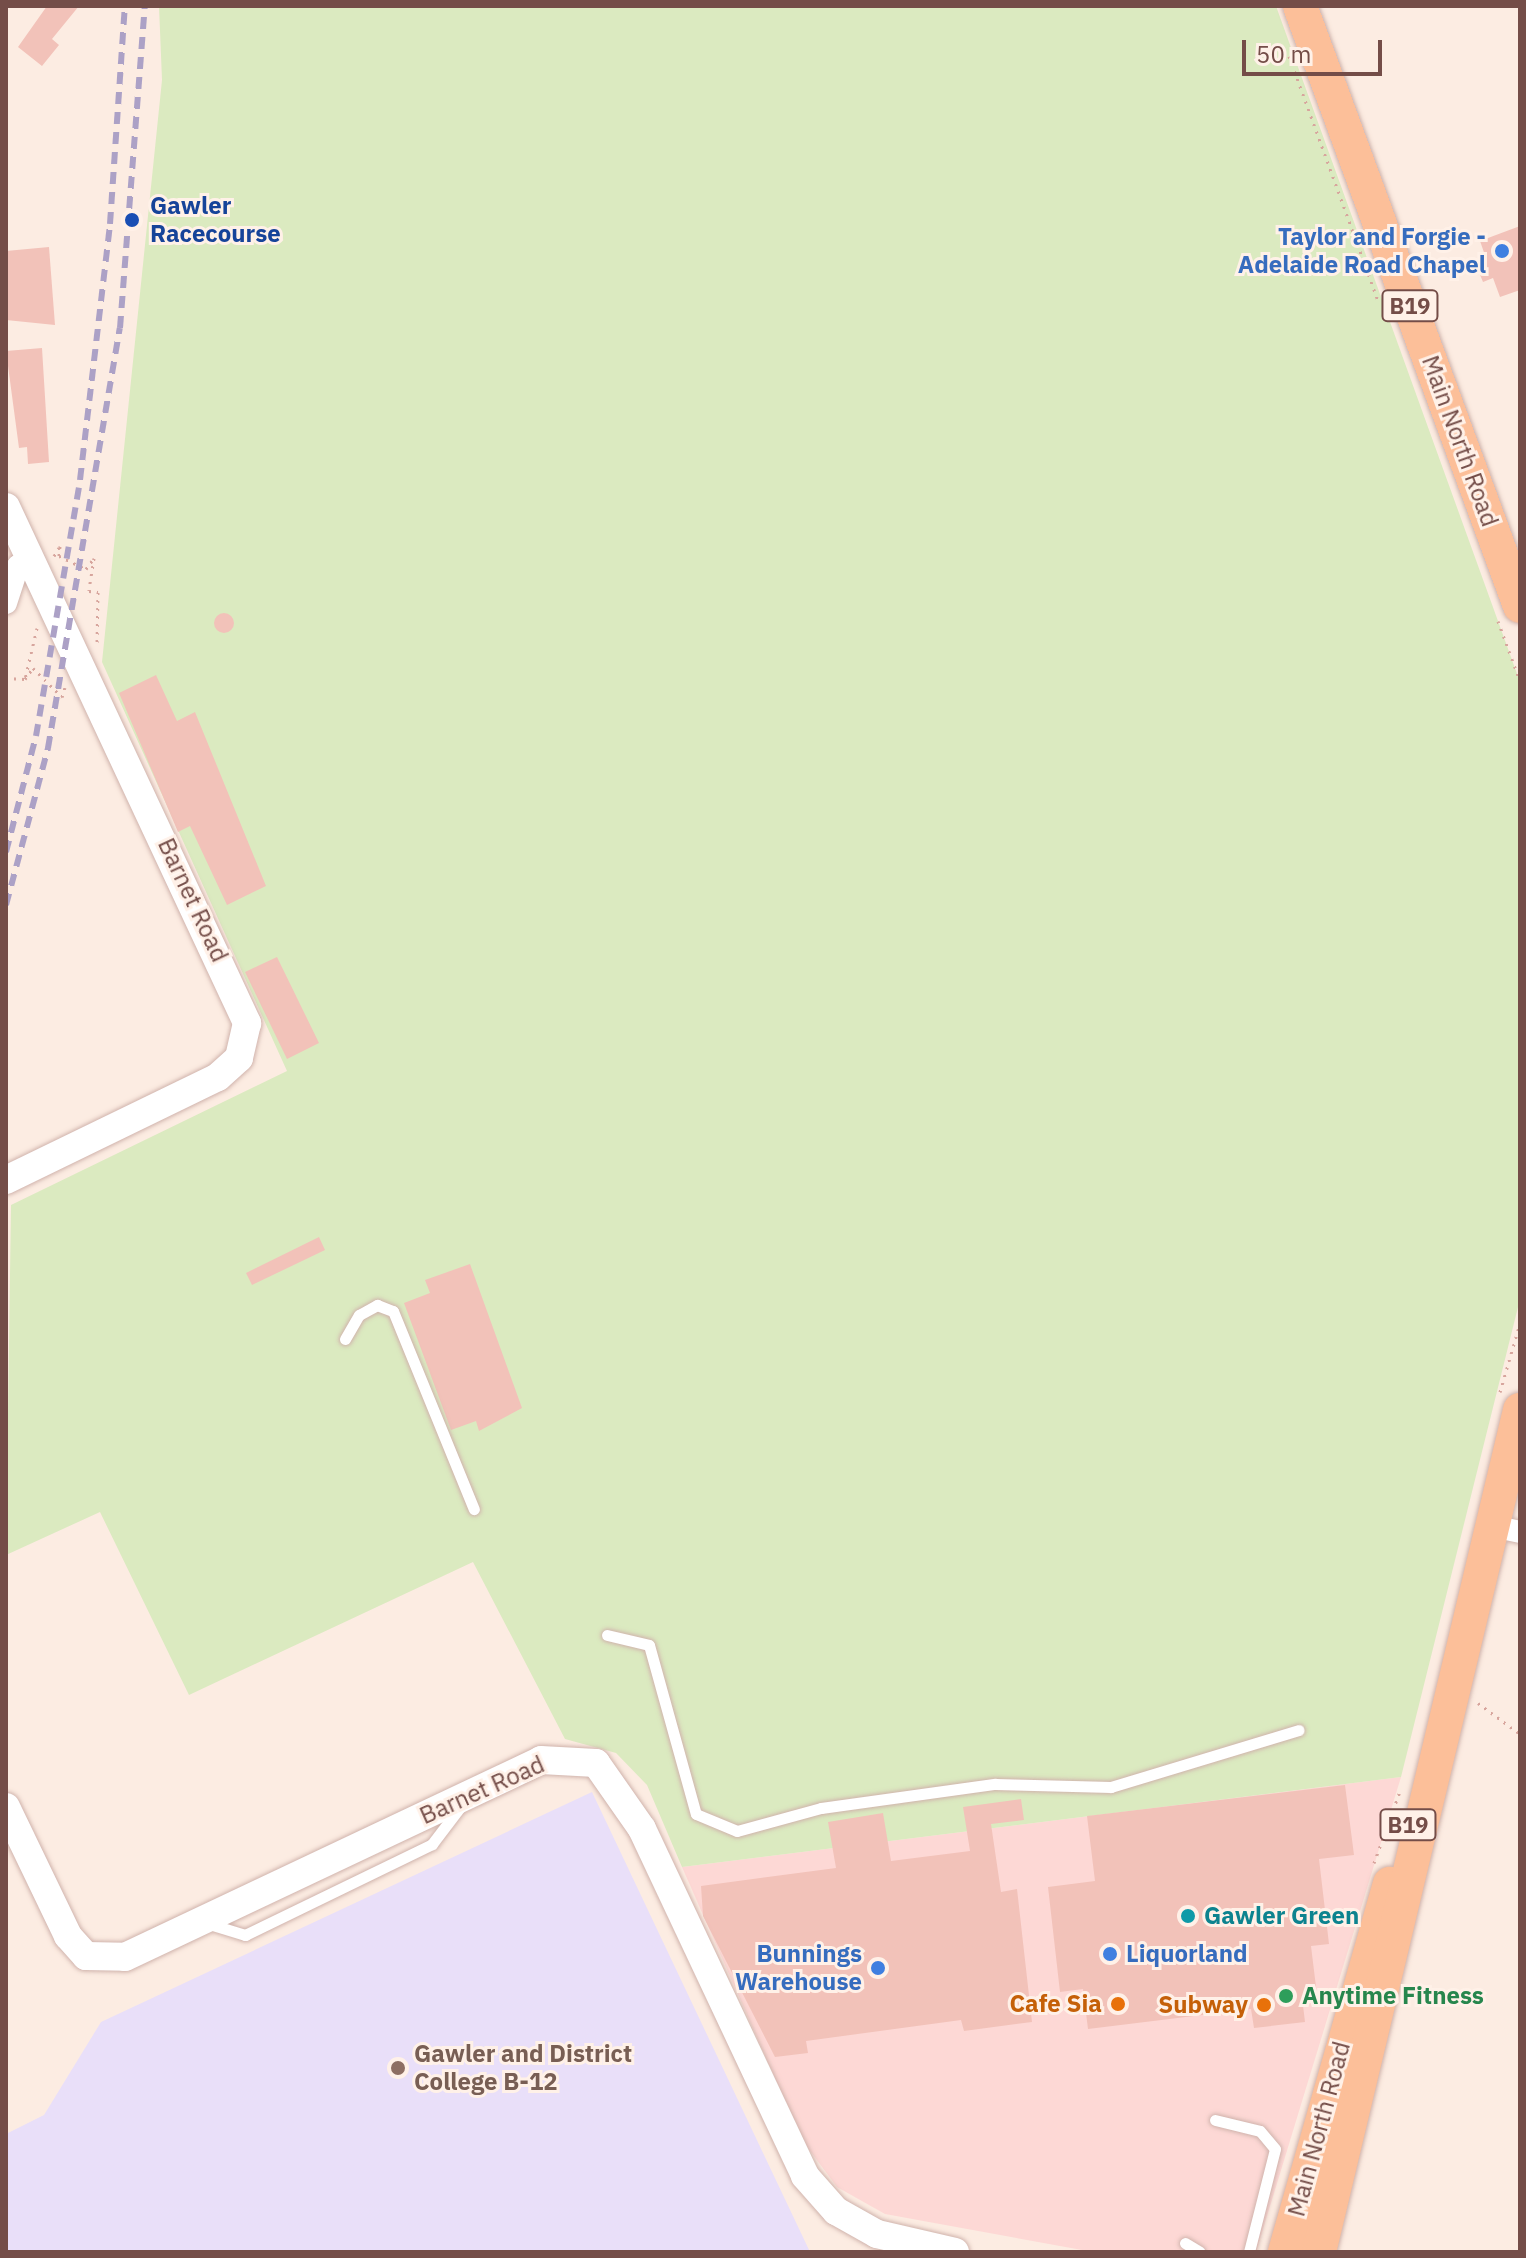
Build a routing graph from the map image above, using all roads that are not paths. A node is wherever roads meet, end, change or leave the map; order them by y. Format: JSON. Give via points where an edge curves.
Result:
{"nodes":[{"id":1,"x":1300,"y":6,"type":"edge"},
{"id":2,"x":6,"y":507,"type":"edge"},
{"id":3,"x":26,"y":550,"type":"junction"},
{"id":4,"x":6,"y":603,"type":"edge"},
{"id":5,"x":1520,"y":604,"type":"edge"},
{"id":6,"x":6,"y":1180,"type":"edge"},
{"id":7,"x":345,"y":1339,"type":"dead end"},
{"id":8,"x":1509,"y":1405,"type":"edge"},
{"id":9,"x":474,"y":1509,"type":"dead end"},
{"id":10,"x":1506,"y":1529,"type":"edge"},
{"id":11,"x":607,"y":1635,"type":"dead end"},
{"id":12,"x":1465,"y":1638,"type":"junction"},
{"id":13,"x":1299,"y":1730,"type":"dead end"},
{"id":14,"x":6,"y":1807,"type":"edge"},
{"id":15,"x":1215,"y":2120,"type":"dead end"},
{"id":16,"x":875,"y":2243,"type":"edge"},
{"id":17,"x":1185,"y":2243,"type":"dead end"},
{"id":18,"x":955,"y":2252,"type":"edge"},
{"id":19,"x":1200,"y":2252,"type":"edge"},
{"id":20,"x":1249,"y":2252,"type":"edge"},
{"id":21,"x":1285,"y":2252,"type":"edge"},
{"id":22,"x":1319,"y":2252,"type":"edge"}],
"edges":[{"from":1,"to":5,"type":"main road","name":"Main North Road","number":"B19"},
{"from":2,"to":3,"type":"street","name":"Barnet Road"},
{"from":3,"to":4,"type":"street"},
{"from":3,"to":6,"type":"street","name":"Barnet Road","via":[[241,999],[246,1032],[239,1058],[218,1077]]},
{"from":7,"to":9,"type":"lane","via":[[359,1315],[377,1305],[393,1311]]},
{"from":8,"to":10,"type":"main road","name":"Main North Road","number":"B19"},
{"from":10,"to":12,"type":"main road","name":"Main North Road","number":"B19"},
{"from":11,"to":13,"type":"lane","via":[[649,1645],[696,1814],[737,1831],[821,1808],[995,1784],[1111,1787]]},
{"from":12,"to":21,"type":"main road","name":"Main North Road","number":"B19"},
{"from":12,"to":22,"type":"main road","name":"Main North Road","number":"B19"},
{"from":14,"to":16,"type":"street","name":"Barnet Road","via":[[68,1936],[86,1956],[125,1957],[541,1760],[581,1758],[611,1775],[805,2176]]},
{"from":15,"to":20,"type":"lane","via":[[1260,2131],[1275,2149]]},
{"from":16,"to":18,"type":"street","name":"Barnet Road"},
{"from":17,"to":19,"type":"lane"}]}
